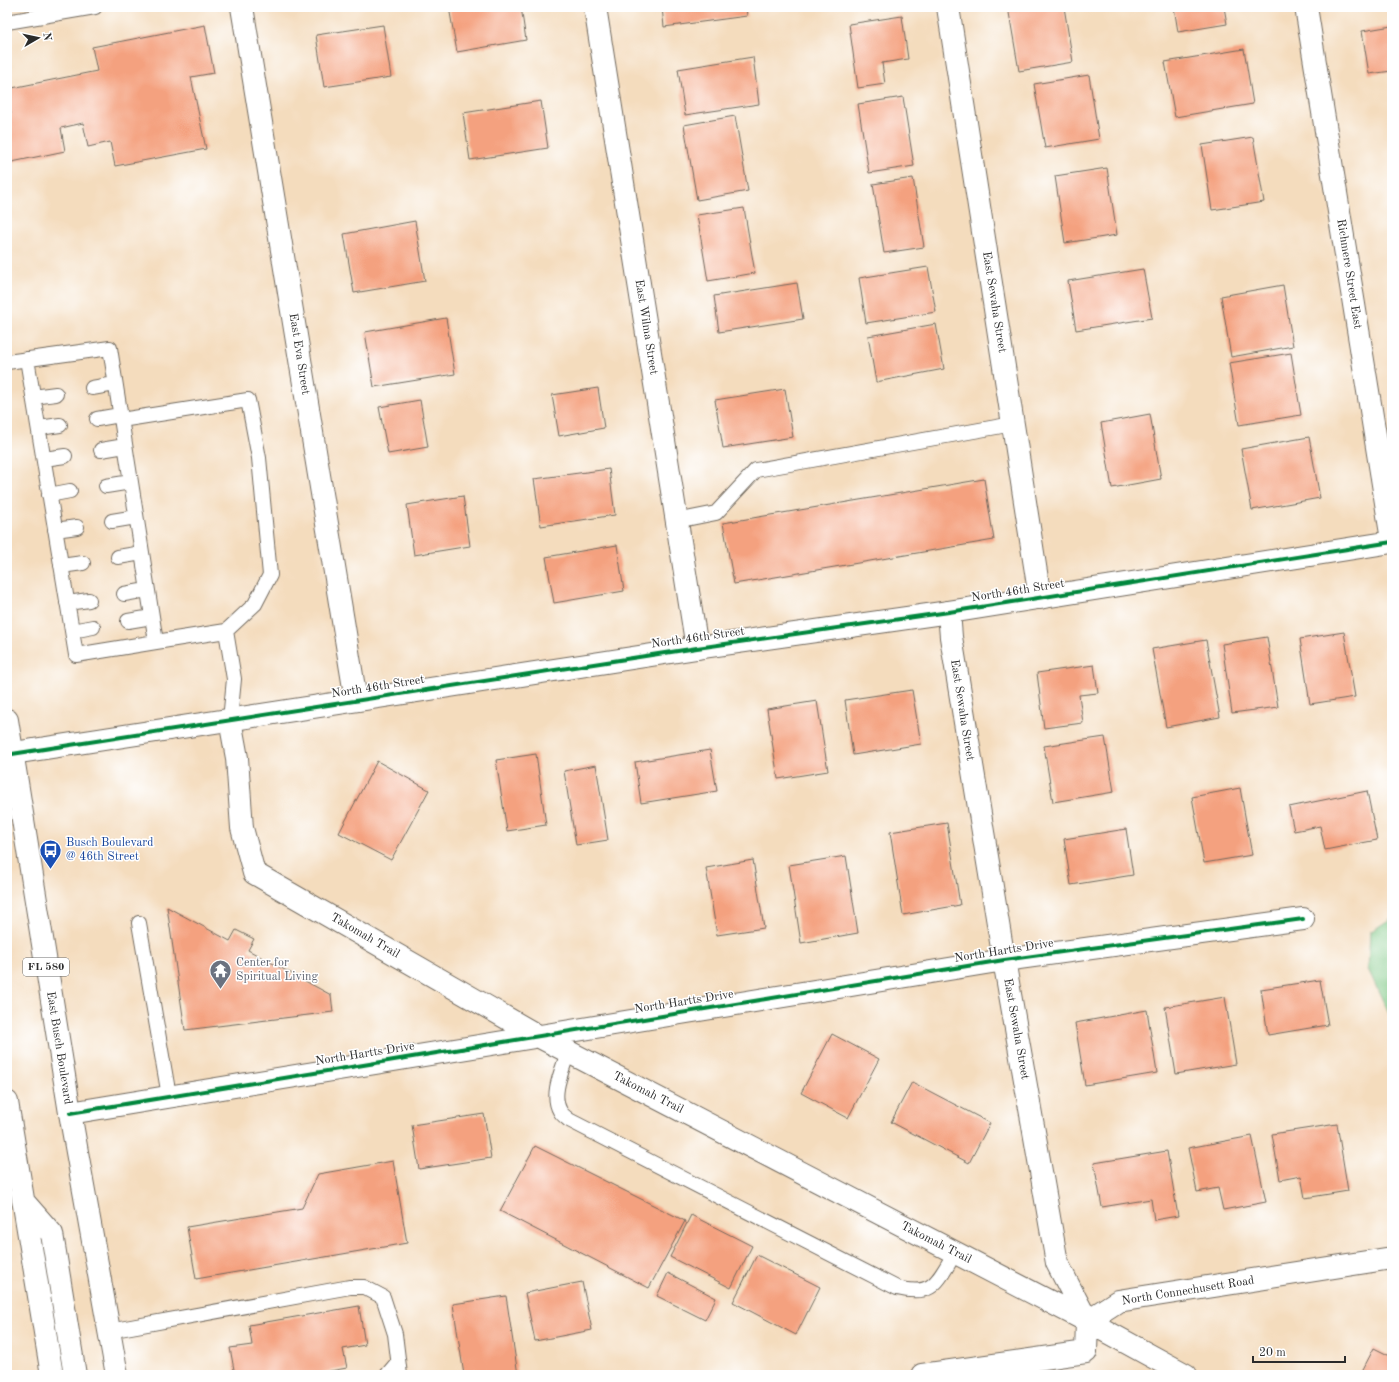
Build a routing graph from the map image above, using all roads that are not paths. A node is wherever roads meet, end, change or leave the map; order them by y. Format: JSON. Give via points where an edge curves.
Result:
{"nodes":[{"id":1,"x":95,"y":7,"type":"edge"},
{"id":2,"x":242,"y":7,"type":"edge"},
{"id":3,"x":595,"y":7,"type":"edge"},
{"id":4,"x":948,"y":7,"type":"edge"},
{"id":5,"x":1306,"y":7,"type":"edge"},
{"id":6,"x":7,"y":22,"type":"edge"},
{"id":7,"x":27,"y":359,"type":"junction"},
{"id":8,"x":7,"y":362,"type":"edge"},
{"id":9,"x":115,"y":384,"type":"junction"},
{"id":10,"x":92,"y":388,"type":"dead end"},
{"id":11,"x":56,"y":394,"type":"dead end"},
{"id":12,"x":34,"y":397,"type":"junction"},
{"id":13,"x":121,"y":417,"type":"junction"},
{"id":14,"x":97,"y":419,"type":"dead end"},
{"id":15,"x":1013,"y":424,"type":"junction"},
{"id":16,"x":60,"y":425,"type":"dead end"},
{"id":17,"x":39,"y":428,"type":"junction"},
{"id":18,"x":125,"y":446,"type":"junction"},
{"id":19,"x":102,"y":450,"type":"dead end"},
{"id":20,"x":65,"y":456,"type":"dead end"},
{"id":21,"x":44,"y":459,"type":"junction"},
{"id":22,"x":131,"y":482,"type":"junction"},
{"id":23,"x":106,"y":486,"type":"dead end"},
{"id":24,"x":70,"y":491,"type":"dead end"},
{"id":25,"x":49,"y":495,"type":"junction"},
{"id":26,"x":136,"y":517,"type":"junction"},
{"id":27,"x":112,"y":521,"type":"dead end"},
{"id":28,"x":676,"y":521,"type":"junction"},
{"id":29,"x":77,"y":527,"type":"dead end"},
{"id":30,"x":56,"y":530,"type":"junction"},
{"id":31,"x":1392,"y":541,"type":"edge"},
{"id":32,"x":142,"y":553,"type":"junction"},
{"id":33,"x":118,"y":557,"type":"dead end"},
{"id":34,"x":83,"y":563,"type":"dead end"},
{"id":35,"x":61,"y":566,"type":"junction"},
{"id":36,"x":148,"y":590,"type":"junction"},
{"id":37,"x":124,"y":594,"type":"dead end"},
{"id":38,"x":1040,"y":598,"type":"junction"},
{"id":39,"x":89,"y":600,"type":"dead end"},
{"id":40,"x":67,"y":603,"type":"junction"},
{"id":41,"x":949,"y":612,"type":"junction"},
{"id":42,"x":152,"y":617,"type":"junction"},
{"id":43,"x":128,"y":621,"type":"dead end"},
{"id":44,"x":93,"y":627,"type":"dead end"},
{"id":45,"x":72,"y":631,"type":"junction"},
{"id":46,"x":226,"y":631,"type":"junction"},
{"id":47,"x":156,"y":642,"type":"junction"},
{"id":48,"x":697,"y":648,"type":"junction"},
{"id":49,"x":356,"y":700,"type":"junction"},
{"id":50,"x":7,"y":720,"type":"edge"},
{"id":51,"x":230,"y":720,"type":"junction"},
{"id":52,"x":10,"y":754,"type":"edge"},
{"id":53,"x":1303,"y":919,"type":"dead end"},
{"id":54,"x":139,"y":923,"type":"dead end"},
{"id":55,"x":1004,"y":960,"type":"junction"},
{"id":56,"x":538,"y":1036,"type":"junction"},
{"id":57,"x":568,"y":1052,"type":"junction"},
{"id":58,"x":169,"y":1096,"type":"junction"},
{"id":59,"x":7,"y":1102,"type":"edge"},
{"id":60,"x":70,"y":1113,"type":"junction"},
{"id":61,"x":9,"y":1128,"type":"edge"},
{"id":62,"x":23,"y":1202,"type":"junction"},
{"id":63,"x":955,"y":1253,"type":"junction"},
{"id":64,"x":1392,"y":1258,"type":"edge"},
{"id":65,"x":1087,"y":1321,"type":"junction"},
{"id":66,"x":109,"y":1331,"type":"junction"},
{"id":67,"x":399,"y":1368,"type":"edge"},
{"id":68,"x":935,"y":1374,"type":"edge"},
{"id":69,"x":52,"y":1375,"type":"edge"},
{"id":70,"x":75,"y":1375,"type":"edge"},
{"id":71,"x":117,"y":1375,"type":"edge"},
{"id":72,"x":387,"y":1375,"type":"edge"},
{"id":73,"x":1186,"y":1375,"type":"edge"}],
"edges":[{"from":1,"to":6,"type":"lane"},
{"from":2,"to":49,"type":"street","name":"East Eva Street"},
{"from":3,"to":28,"type":"street","name":"East Wilma Street"},
{"from":4,"to":15,"type":"street","name":"East Sewaha Street"},
{"from":5,"to":31,"type":"street","name":"Richmere Street East"},
{"from":7,"to":8,"type":"lane"},
{"from":7,"to":9,"type":"lane","via":[[110,348]]},
{"from":7,"to":12,"type":"lane"},
{"from":9,"to":10,"type":"lane"},
{"from":9,"to":13,"type":"lane"},
{"from":11,"to":12,"type":"lane"},
{"from":12,"to":17,"type":"lane"},
{"from":13,"to":14,"type":"lane"},
{"from":13,"to":18,"type":"lane"},
{"from":13,"to":46,"type":"lane","via":[[248,400],[259,458],[270,575],[255,604]]},
{"from":15,"to":28,"type":"lane","via":[[756,470],[716,513]]},
{"from":15,"to":38,"type":"street","name":"East Sewaha Street"},
{"from":16,"to":17,"type":"lane"},
{"from":17,"to":21,"type":"lane"},
{"from":18,"to":19,"type":"lane"},
{"from":18,"to":22,"type":"lane"},
{"from":20,"to":21,"type":"lane"},
{"from":21,"to":25,"type":"lane"},
{"from":22,"to":23,"type":"lane"},
{"from":22,"to":26,"type":"lane"},
{"from":24,"to":25,"type":"lane"},
{"from":25,"to":30,"type":"lane"},
{"from":26,"to":27,"type":"lane"},
{"from":26,"to":32,"type":"lane"},
{"from":28,"to":48,"type":"street","name":"East Wilma Street"},
{"from":29,"to":30,"type":"lane"},
{"from":30,"to":35,"type":"lane"},
{"from":31,"to":38,"type":"street","name":"North 46th Street"},
{"from":32,"to":33,"type":"lane"},
{"from":32,"to":36,"type":"lane"},
{"from":34,"to":35,"type":"lane"},
{"from":35,"to":40,"type":"lane"},
{"from":36,"to":37,"type":"lane"},
{"from":36,"to":42,"type":"lane"},
{"from":38,"to":41,"type":"street","name":"North 46th Street"},
{"from":39,"to":40,"type":"lane"},
{"from":40,"to":45,"type":"lane"},
{"from":41,"to":48,"type":"street","name":"North 46th Street"},
{"from":41,"to":55,"type":"street","name":"East Sewaha Street","via":[[950,637]]},
{"from":42,"to":43,"type":"lane"},
{"from":42,"to":47,"type":"lane"},
{"from":44,"to":45,"type":"lane"},
{"from":45,"to":47,"type":"lane","via":[[76,655]]},
{"from":46,"to":47,"type":"lane"},
{"from":46,"to":51,"type":"lane","via":[[234,679]]},
{"from":48,"to":49,"type":"street","name":"North 46th Street"},
{"from":49,"to":51,"type":"street","name":"North 46th Street"},
{"from":50,"to":52,"type":"street","name":"East Busch Boulevard","number":"FL 580"},
{"from":51,"to":52,"type":"street","name":"North 46th Street"},
{"from":51,"to":56,"type":"street","name":"Takomah Trail","via":[[237,758],[242,828],[254,873]]},
{"from":52,"to":60,"type":"street","name":"East Busch Boulevard","number":"FL 580"},
{"from":53,"to":55,"type":"street","name":"North Hartts Drive"},
{"from":54,"to":58,"type":"lane"},
{"from":55,"to":56,"type":"street","name":"North Hartts Drive"},
{"from":55,"to":65,"type":"street","name":"East Sewaha Street","via":[[1057,1263]]},
{"from":56,"to":57,"type":"street","name":"Takomah Trail"},
{"from":56,"to":58,"type":"street","name":"North Hartts Drive"},
{"from":57,"to":63,"type":"street","name":"Takomah Trail"},
{"from":57,"to":63,"type":"lane","via":[[556,1096],[560,1111],[569,1120],[897,1288],[914,1292],[926,1290],[934,1285]]},
{"from":58,"to":60,"type":"street","name":"North Hartts Drive"},
{"from":59,"to":61,"type":"street"},
{"from":60,"to":66,"type":"street","name":"East Busch Boulevard","number":"FL 580"},
{"from":61,"to":62,"type":"street"},
{"from":62,"to":69,"type":"street"},
{"from":62,"to":70,"type":"street","via":[[52,1234]]},
{"from":63,"to":65,"type":"street","name":"Takomah Trail"},
{"from":64,"to":65,"type":"street","name":"North Connechusett Road","via":[[1118,1301]]},
{"from":65,"to":68,"type":"street","via":[[1086,1352]]},
{"from":65,"to":73,"type":"street","name":"Takomah Trail"},
{"from":66,"to":67,"type":"lane","via":[[350,1287],[364,1287],[384,1297],[394,1334]]},
{"from":66,"to":71,"type":"street","name":"East Busch Boulevard","number":"FL 580"},
{"from":67,"to":72,"type":"lane"}]}
